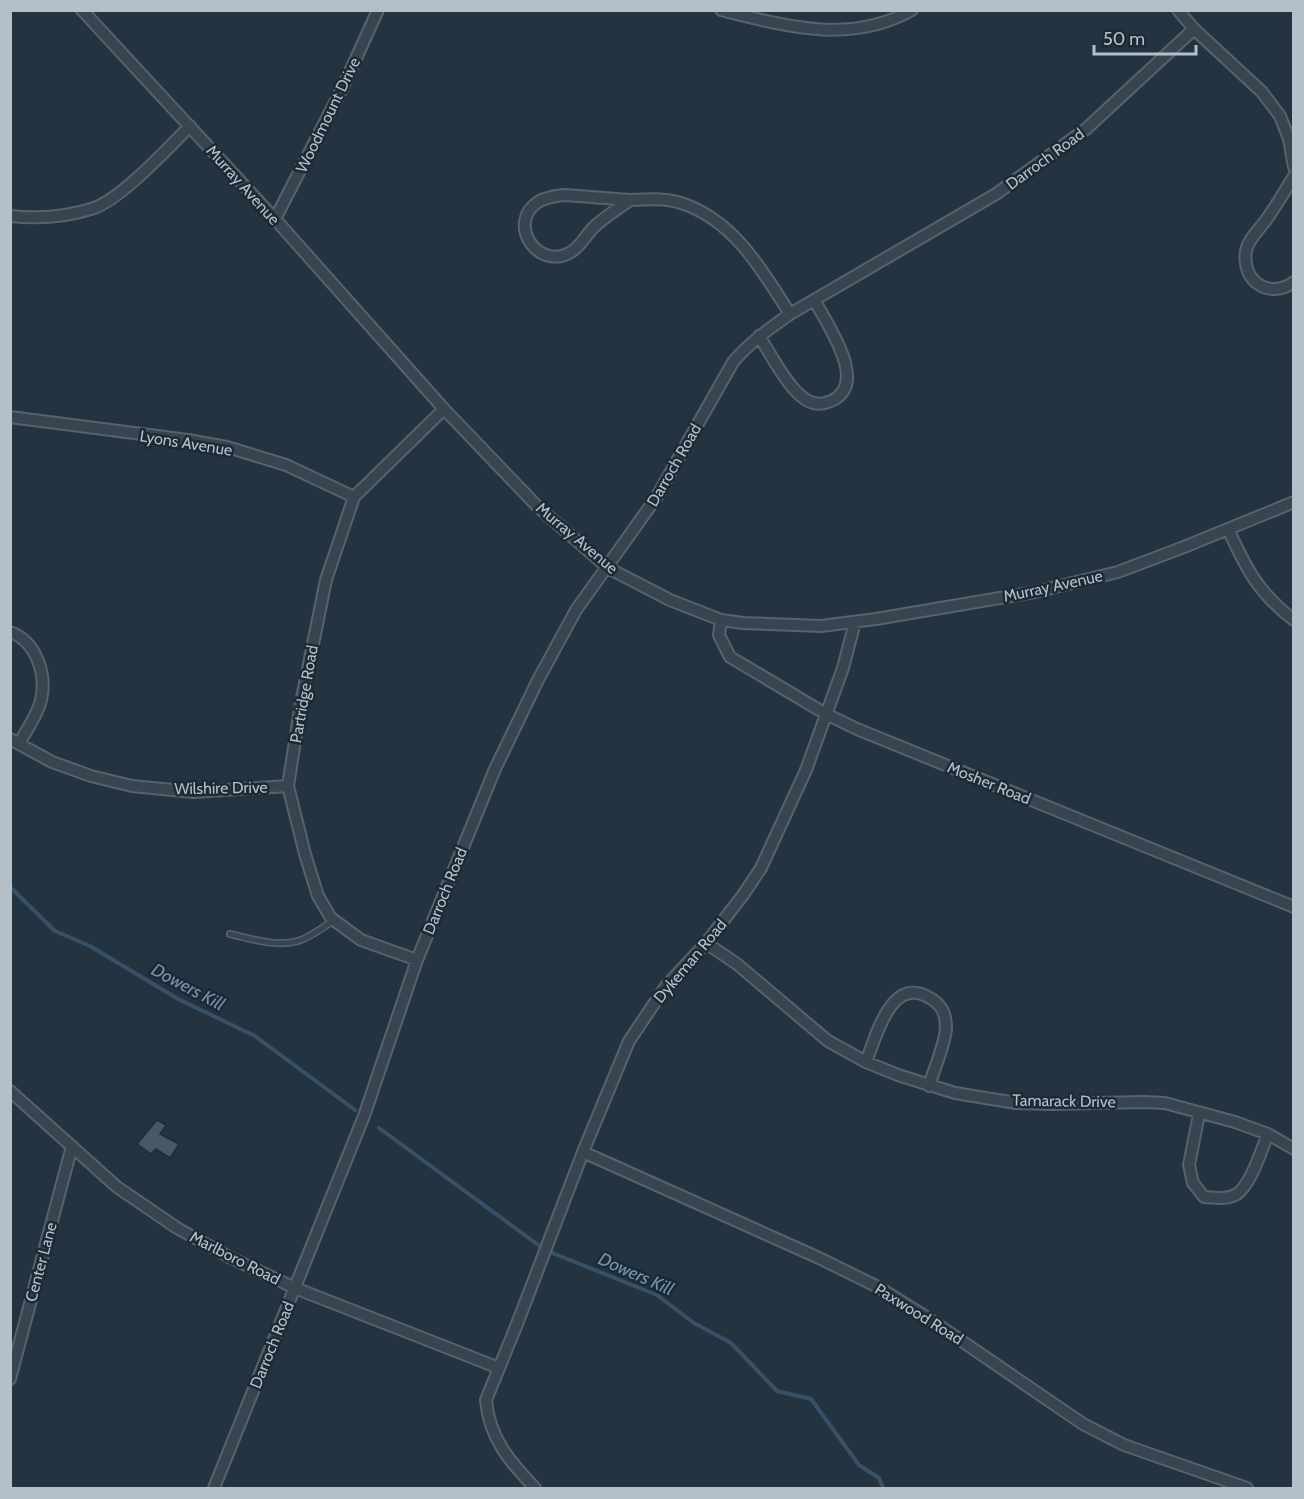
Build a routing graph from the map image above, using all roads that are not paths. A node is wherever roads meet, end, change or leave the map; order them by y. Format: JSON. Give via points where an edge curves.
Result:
{"nodes":[{"id":1,"x":82,"y":10,"type":"edge"},
{"id":2,"x":378,"y":10,"type":"edge"},
{"id":3,"x":721,"y":10,"type":"edge"},
{"id":4,"x":912,"y":10,"type":"edge"},
{"id":5,"x":1178,"y":10,"type":"edge"},
{"id":6,"x":1194,"y":29,"type":"junction"},
{"id":7,"x":190,"y":126,"type":"junction"},
{"id":8,"x":1293,"y":167,"type":"edge"},
{"id":9,"x":1293,"y":176,"type":"edge"},
{"id":10,"x":630,"y":200,"type":"junction"},
{"id":11,"x":10,"y":216,"type":"edge"},
{"id":12,"x":275,"y":219,"type":"junction"},
{"id":13,"x":1293,"y":282,"type":"edge"},
{"id":14,"x":815,"y":301,"type":"junction"},
{"id":15,"x":790,"y":314,"type":"junction"},
{"id":16,"x":759,"y":336,"type":"junction"},
{"id":17,"x":444,"y":409,"type":"junction"},
{"id":18,"x":10,"y":417,"type":"edge"},
{"id":19,"x":354,"y":497,"type":"junction"},
{"id":20,"x":1293,"y":502,"type":"edge"},
{"id":21,"x":1228,"y":529,"type":"junction"},
{"id":22,"x":608,"y":568,"type":"junction"},
{"id":23,"x":721,"y":620,"type":"junction"},
{"id":24,"x":1293,"y":620,"type":"edge"},
{"id":25,"x":855,"y":622,"type":"junction"},
{"id":26,"x":10,"y":632,"type":"edge"},
{"id":27,"x":826,"y":714,"type":"junction"},
{"id":28,"x":15,"y":740,"type":"edge"},
{"id":29,"x":288,"y":786,"type":"junction"},
{"id":30,"x":1293,"y":907,"type":"edge"},
{"id":31,"x":334,"y":920,"type":"junction"},
{"id":32,"x":230,"y":934,"type":"dead end"},
{"id":33,"x":706,"y":943,"type":"junction"},
{"id":34,"x":417,"y":960,"type":"junction"},
{"id":35,"x":866,"y":1062,"type":"junction"},
{"id":36,"x":929,"y":1086,"type":"junction"},
{"id":37,"x":10,"y":1090,"type":"edge"},
{"id":38,"x":1199,"y":1114,"type":"junction"},
{"id":39,"x":1268,"y":1134,"type":"junction"},
{"id":40,"x":72,"y":1146,"type":"junction"},
{"id":41,"x":1293,"y":1149,"type":"edge"},
{"id":42,"x":583,"y":1152,"type":"junction"},
{"id":43,"x":295,"y":1288,"type":"junction"},
{"id":44,"x":499,"y":1368,"type":"junction"},
{"id":45,"x":10,"y":1379,"type":"edge"},
{"id":46,"x":214,"y":1488,"type":"edge"},
{"id":47,"x":535,"y":1488,"type":"edge"},
{"id":48,"x":1247,"y":1488,"type":"edge"}],
"edges":[{"from":1,"to":7,"type":"street","name":"Murray Avenue"},
{"from":2,"to":12,"type":"street","name":"Woodmount Drive"},
{"from":3,"to":4,"type":"street","via":[[831,31],[873,27]]},
{"from":5,"to":6,"type":"street"},
{"from":6,"to":8,"type":"street","via":[[1262,92],[1280,116],[1289,139]]},
{"from":6,"to":14,"type":"street","name":"Darroch Road","via":[[1086,129],[996,194]]},
{"from":7,"to":11,"type":"street","via":[[105,203],[60,216]]},
{"from":7,"to":12,"type":"street","name":"Murray Avenue"},
{"from":9,"to":13,"type":"street","via":[[1246,250],[1252,279],[1263,287],[1271,290]]},
{"from":10,"to":10,"type":"street","via":[[565,195],[545,198],[537,202],[525,220],[529,243],[551,256],[573,252],[593,228]]},
{"from":10,"to":15,"type":"street","via":[[680,203],[723,226],[756,261]]},
{"from":12,"to":17,"type":"street","name":"Murray Avenue"},
{"from":14,"to":15,"type":"street","name":"Darroch Road"},
{"from":14,"to":16,"type":"street","via":[[846,364],[848,376],[841,395],[822,405],[800,395]]},
{"from":15,"to":16,"type":"street","name":"Darroch Road"},
{"from":16,"to":22,"type":"street","name":"Darroch Road","via":[[734,363],[656,498]]},
{"from":17,"to":19,"type":"street","name":"Partridge Road"},
{"from":17,"to":22,"type":"street","name":"Murray Avenue","via":[[537,506]]},
{"from":18,"to":19,"type":"street","name":"Lyons Avenue","via":[[227,447],[286,465]]},
{"from":19,"to":29,"type":"street","name":"Partridge Road","via":[[326,580]]},
{"from":20,"to":21,"type":"street","name":"Murray Avenue"},
{"from":21,"to":24,"type":"street","via":[[1254,582]]},
{"from":21,"to":25,"type":"street","name":"Murray Avenue","via":[[1118,572],[1035,592]]},
{"from":22,"to":23,"type":"street","name":"Murray Avenue","via":[[670,600]]},
{"from":22,"to":34,"type":"street","name":"Darroch Road","via":[[576,610],[538,680],[495,769]]},
{"from":23,"to":25,"type":"street","name":"Murray Avenue","via":[[821,626]]},
{"from":23,"to":27,"type":"street","name":"Mosher Road","via":[[719,635],[730,657]]},
{"from":25,"to":27,"type":"street","name":"Dykeman Road"},
{"from":26,"to":28,"type":"street","name":"Wilshire Drive","via":[[21,635],[33,649],[43,684],[41,702]]},
{"from":27,"to":30,"type":"street","name":"Mosher Road"},
{"from":27,"to":33,"type":"street","name":"Dykeman Road","via":[[792,804],[760,868]]},
{"from":28,"to":29,"type":"street","name":"Wilshire Drive","via":[[52,762],[132,786],[193,792]]},
{"from":29,"to":31,"type":"street","name":"Partridge Road","via":[[318,896]]},
{"from":31,"to":32,"type":"lane","via":[[302,940],[285,943]]},
{"from":31,"to":34,"type":"street","name":"Partridge Road","via":[[361,940]]},
{"from":33,"to":35,"type":"street","name":"Tamarack Drive","via":[[737,963],[828,1041]]},
{"from":33,"to":42,"type":"street","name":"Dykeman Road","via":[[666,986],[628,1041]]},
{"from":34,"to":43,"type":"street","name":"Darroch Road","via":[[364,1116]]},
{"from":35,"to":36,"type":"street","name":"Tamarack Drive"},
{"from":35,"to":36,"type":"street","via":[[894,1002],[904,994],[924,994],[939,1003],[946,1027]]},
{"from":36,"to":38,"type":"street","name":"Tamarack Drive","via":[[1016,1103],[1165,1103]]},
{"from":37,"to":40,"type":"street","name":"Marlboro Road"},
{"from":38,"to":39,"type":"street","name":"Tamarack Drive"},
{"from":38,"to":39,"type":"street","via":[[1189,1165],[1193,1183],[1204,1197],[1239,1193]]},
{"from":39,"to":41,"type":"street","name":"Tamarack Drive"},
{"from":40,"to":43,"type":"street","name":"Marlboro Road","via":[[117,1186],[177,1228]]},
{"from":40,"to":45,"type":"street","name":"Center Lane"},
{"from":42,"to":44,"type":"street","name":"Dykeman Road"},
{"from":42,"to":48,"type":"street","name":"Paxwood Road","via":[[878,1287],[1083,1424],[1124,1445]]},
{"from":43,"to":44,"type":"street","name":"Marlboro Road"},
{"from":43,"to":46,"type":"street","name":"Darroch Road"},
{"from":44,"to":47,"type":"street","via":[[486,1400],[487,1412],[507,1459]]}]}
